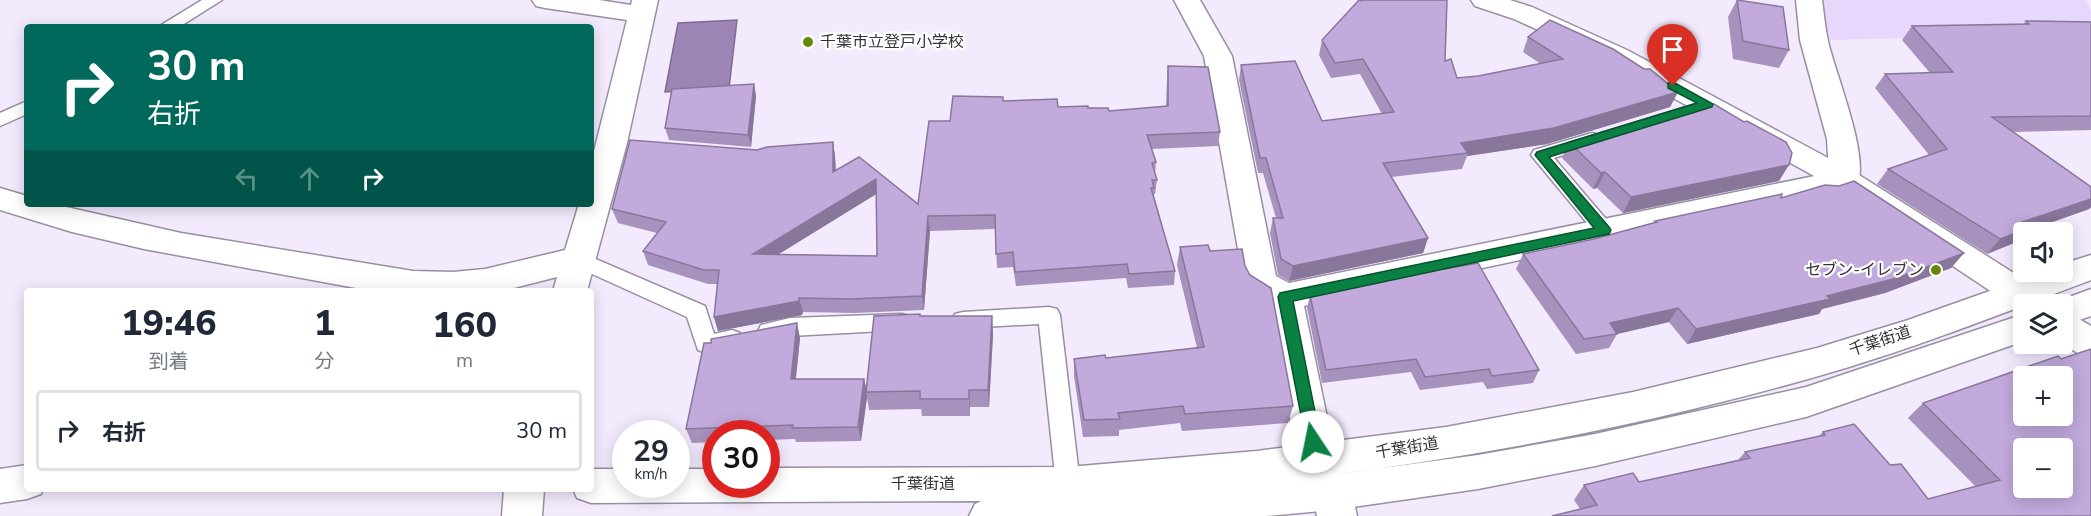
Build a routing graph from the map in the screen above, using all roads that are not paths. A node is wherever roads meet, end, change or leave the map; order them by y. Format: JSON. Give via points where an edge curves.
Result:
{"nodes":[{"id":1,"x":214,"y":0,"type":"edge"},
{"id":2,"x":545,"y":0,"type":"edge"},
{"id":3,"x":1187,"y":0,"type":"edge"},
{"id":4,"x":1484,"y":0,"type":"edge"},
{"id":5,"x":1809,"y":0,"type":"edge"},
{"id":6,"x":643,"y":7,"type":"edge"},
{"id":7,"x":172,"y":24,"type":"edge"},
{"id":8,"x":24,"y":108,"type":"edge"},
{"id":9,"x":0,"y":120,"type":"edge"},
{"id":10,"x":1608,"y":134,"type":"edge"},
{"id":11,"x":1845,"y":180,"type":"junction"},
{"id":12,"x":0,"y":200,"type":"edge"},
{"id":13,"x":1604,"y":230,"type":"junction"},
{"id":14,"x":577,"y":259,"type":"junction"},
{"id":15,"x":2091,"y":267,"type":"edge"},
{"id":16,"x":571,"y":288,"type":"edge"},
{"id":17,"x":2048,"y":294,"type":"edge"},
{"id":18,"x":1285,"y":297,"type":"junction"},
{"id":19,"x":2013,"y":299,"type":"edge"},
{"id":20,"x":2091,"y":302,"type":"edge"},
{"id":21,"x":2073,"y":309,"type":"edge"},
{"id":22,"x":2013,"y":315,"type":"edge"},
{"id":23,"x":2073,"y":332,"type":"edge"},
{"id":24,"x":2091,"y":344,"type":"edge"},
{"id":25,"x":24,"y":482,"type":"edge"},
{"id":26,"x":1068,"y":484,"type":"junction"},
{"id":27,"x":0,"y":486,"type":"edge"},
{"id":28,"x":594,"y":486,"type":"edge"},
{"id":29,"x":1329,"y":491,"type":"edge"},
{"id":30,"x":524,"y":492,"type":"edge"},
{"id":31,"x":1148,"y":501,"type":"edge"},
{"id":32,"x":522,"y":516,"type":"edge"},
{"id":33,"x":990,"y":516,"type":"edge"}],
"edges":[{"from":1,"to":7,"type":"lane"},
{"from":2,"to":6,"type":"main road"},
{"from":3,"to":18,"type":"main road","via":[[1218,56],[1261,283]]},
{"from":4,"to":11,"type":"main road","via":[[1523,13],[1617,56],[1696,107]]},
{"from":5,"to":11,"type":"main road","via":[[1814,40],[1842,140]]},
{"from":6,"to":14,"type":"main road","via":[[623,144]]},
{"from":8,"to":9,"type":"lane"},
{"from":10,"to":13,"type":"lane","via":[[1541,155]]},
{"from":11,"to":13,"type":"main road"},
{"from":11,"to":19,"type":"main road"},
{"from":12,"to":14,"type":"main road","via":[[177,244],[412,285],[494,281]]},
{"from":13,"to":18,"type":"main road"},
{"from":14,"to":16,"type":"main road"},
{"from":14,"to":26,"type":"lane","via":[[697,312],[706,344],[790,327],[1049,315]]},
{"from":15,"to":17,"type":"main road","name":"千葉街道"},
{"from":18,"to":29,"type":"main road"},
{"from":20,"to":21,"type":"main road"},
{"from":22,"to":29,"type":"main road","name":"千葉街道","via":[[1925,363],[1784,408],[1478,472]]},
{"from":23,"to":24,"type":"main road"},
{"from":25,"to":27,"type":"main road"},
{"from":26,"to":28,"type":"main road","name":"千葉街道"},
{"from":26,"to":31,"type":"main road","name":"千葉街道"},
{"from":29,"to":31,"type":"main road","name":"千葉街道"},
{"from":30,"to":32,"type":"main road"},
{"from":31,"to":33,"type":"main road","name":"千葉街道"}]}
